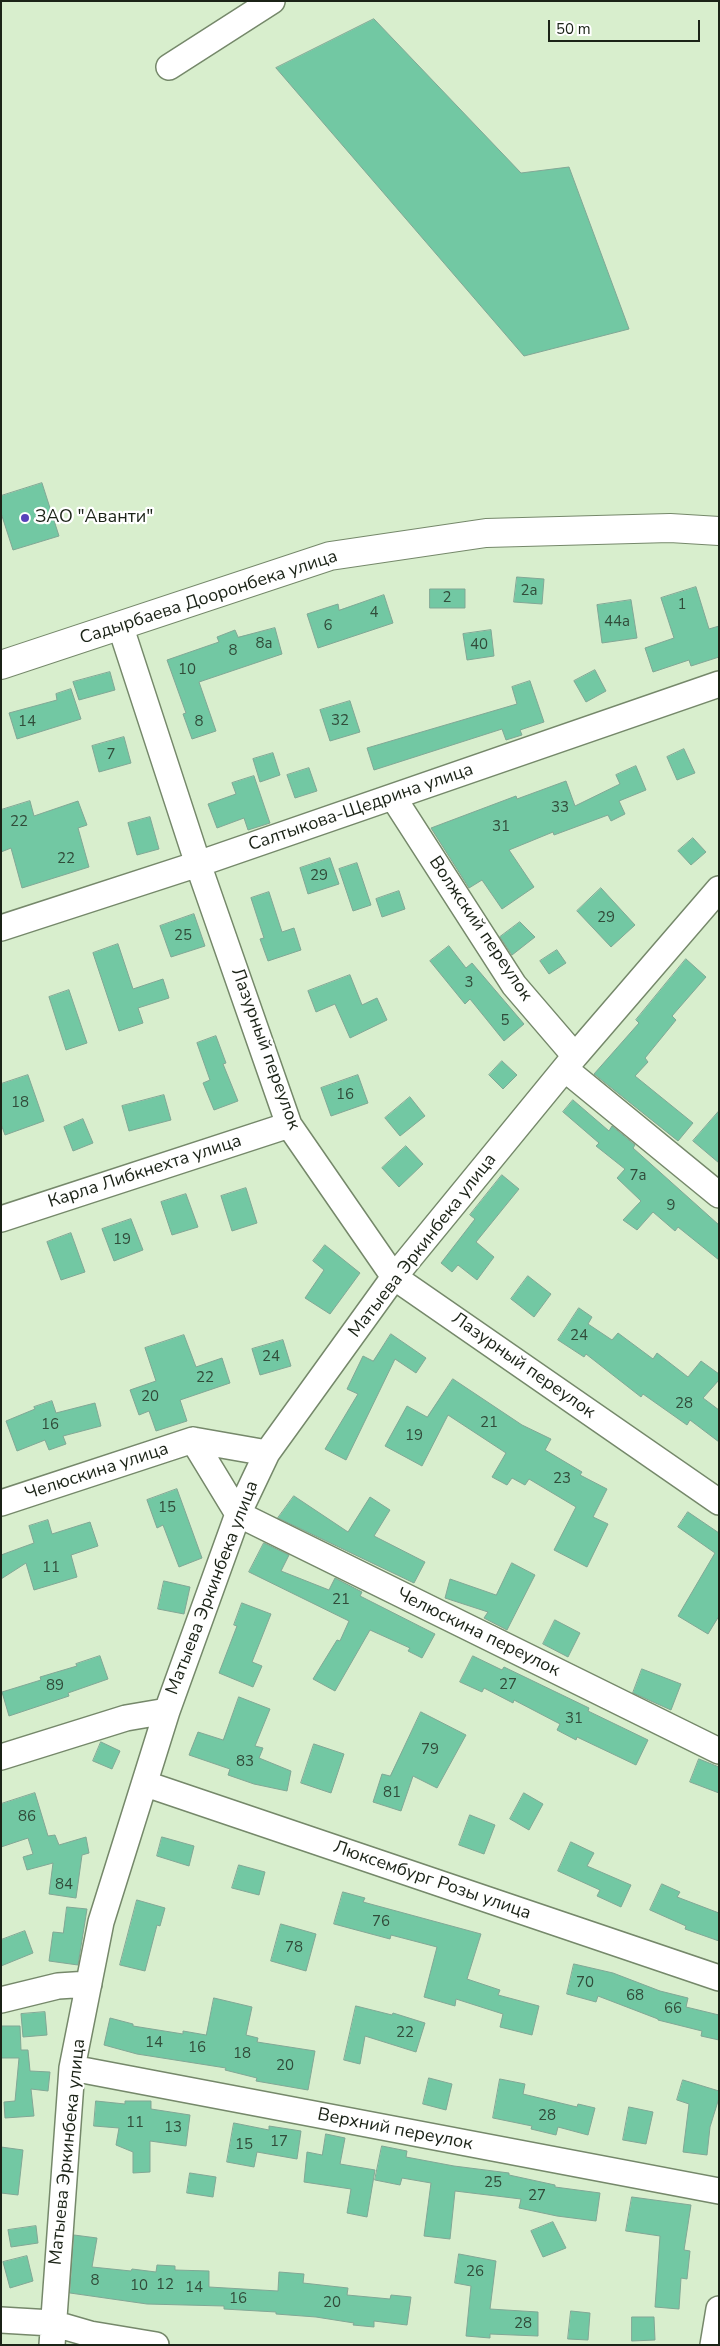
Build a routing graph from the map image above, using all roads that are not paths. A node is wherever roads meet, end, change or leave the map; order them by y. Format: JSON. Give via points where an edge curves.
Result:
{"nodes":[{"id":1,"x":272,"y":1,"type":"edge"},
{"id":2,"x":169,"y":67,"type":"dead end"},
{"id":3,"x":719,"y":531,"type":"edge"},
{"id":4,"x":120,"y":625,"type":"junction"},
{"id":5,"x":1,"y":665,"type":"edge"},
{"id":6,"x":719,"y":684,"type":"edge"},
{"id":7,"x":393,"y":797,"type":"junction"},
{"id":8,"x":198,"y":864,"type":"junction"},
{"id":9,"x":719,"y":889,"type":"edge"},
{"id":10,"x":1,"y":928,"type":"edge"},
{"id":11,"x":570,"y":1062,"type":"junction"},
{"id":12,"x":289,"y":1125,"type":"junction"},
{"id":13,"x":719,"y":1195,"type":"edge"},
{"id":14,"x":1,"y":1219,"type":"edge"},
{"id":15,"x":394,"y":1277,"type":"junction"},
{"id":16,"x":193,"y":1440,"type":"junction"},
{"id":17,"x":267,"y":1453,"type":"junction"},
{"id":18,"x":719,"y":1502,"type":"edge"},
{"id":19,"x":1,"y":1503,"type":"edge"},
{"id":20,"x":238,"y":1514,"type":"junction"},
{"id":21,"x":167,"y":1711,"type":"junction"},
{"id":22,"x":719,"y":1751,"type":"edge"},
{"id":23,"x":1,"y":1757,"type":"edge"},
{"id":24,"x":146,"y":1784,"type":"junction"},
{"id":25,"x":719,"y":1978,"type":"edge"},
{"id":26,"x":89,"y":1984,"type":"junction"},
{"id":27,"x":1,"y":2000,"type":"edge"},
{"id":28,"x":72,"y":2068,"type":"junction"},
{"id":29,"x":719,"y":2191,"type":"edge"},
{"id":30,"x":719,"y":2310,"type":"edge"},
{"id":31,"x":1,"y":2320,"type":"edge"},
{"id":32,"x":52,"y":2334,"type":"edge"},
{"id":33,"x":156,"y":2345,"type":"edge"},
{"id":34,"x":713,"y":2345,"type":"edge"}],
"edges":[{"from":1,"to":2,"type":"street"},
{"from":3,"to":4,"type":"main road","name":"Садырбаева Дооронбека улица","via":[[670,528],[486,533],[330,556]]},
{"from":4,"to":5,"type":"main road","name":"Садырбаева Дооронбека улица"},
{"from":4,"to":8,"type":"street","name":"Лазурный переулок"},
{"from":6,"to":7,"type":"street","name":"Салтыкова-Щедрина улица"},
{"from":7,"to":8,"type":"street","name":"Салтыкова-Щедрина улица"},
{"from":7,"to":11,"type":"street","name":"Волжский переулок","via":[[514,985]]},
{"from":8,"to":10,"type":"street","name":"Салтыкова-Щедрина улица"},
{"from":8,"to":12,"type":"street","name":"Лазурный переулок"},
{"from":9,"to":11,"type":"street","name":"Матыева Эркинбека улица"},
{"from":11,"to":13,"type":"street","name":"Волжский переулок"},
{"from":11,"to":15,"type":"street","name":"Матыева Эркинбека улица"},
{"from":12,"to":14,"type":"street","name":"Карла Либкнехта улица"},
{"from":12,"to":15,"type":"street","name":"Лазурный переулок"},
{"from":15,"to":17,"type":"street","name":"Матыева Эркинбека улица"},
{"from":15,"to":18,"type":"street","name":"Лазурный переулок"},
{"from":16,"to":17,"type":"street","name":"Челюскина улица"},
{"from":16,"to":19,"type":"street","name":"Челюскина улица"},
{"from":16,"to":20,"type":"street"},
{"from":17,"to":20,"type":"street","name":"Матыева Эркинбека улица"},
{"from":20,"to":21,"type":"street","name":"Матыева Эркинбека улица"},
{"from":20,"to":22,"type":"street","name":"Челюскина переулок"},
{"from":21,"to":23,"type":"street","via":[[126,1718]]},
{"from":21,"to":24,"type":"street","name":"Матыева Эркинбека улица"},
{"from":24,"to":25,"type":"street","name":"Люксембург Розы улица"},
{"from":24,"to":26,"type":"street","name":"Матыева Эркинбека улица","via":[[101,1922]]},
{"from":26,"to":27,"type":"street","via":[[58,1986]]},
{"from":26,"to":28,"type":"street","name":"Матыева Эркинбека улица"},
{"from":28,"to":29,"type":"street","name":"Верхний переулок"},
{"from":28,"to":32,"type":"street","name":"Матыева Эркинбека улица"},
{"from":30,"to":34,"type":"street"},
{"from":31,"to":32,"type":"street"},
{"from":32,"to":33,"type":"street","via":[[90,2334]]}]}
